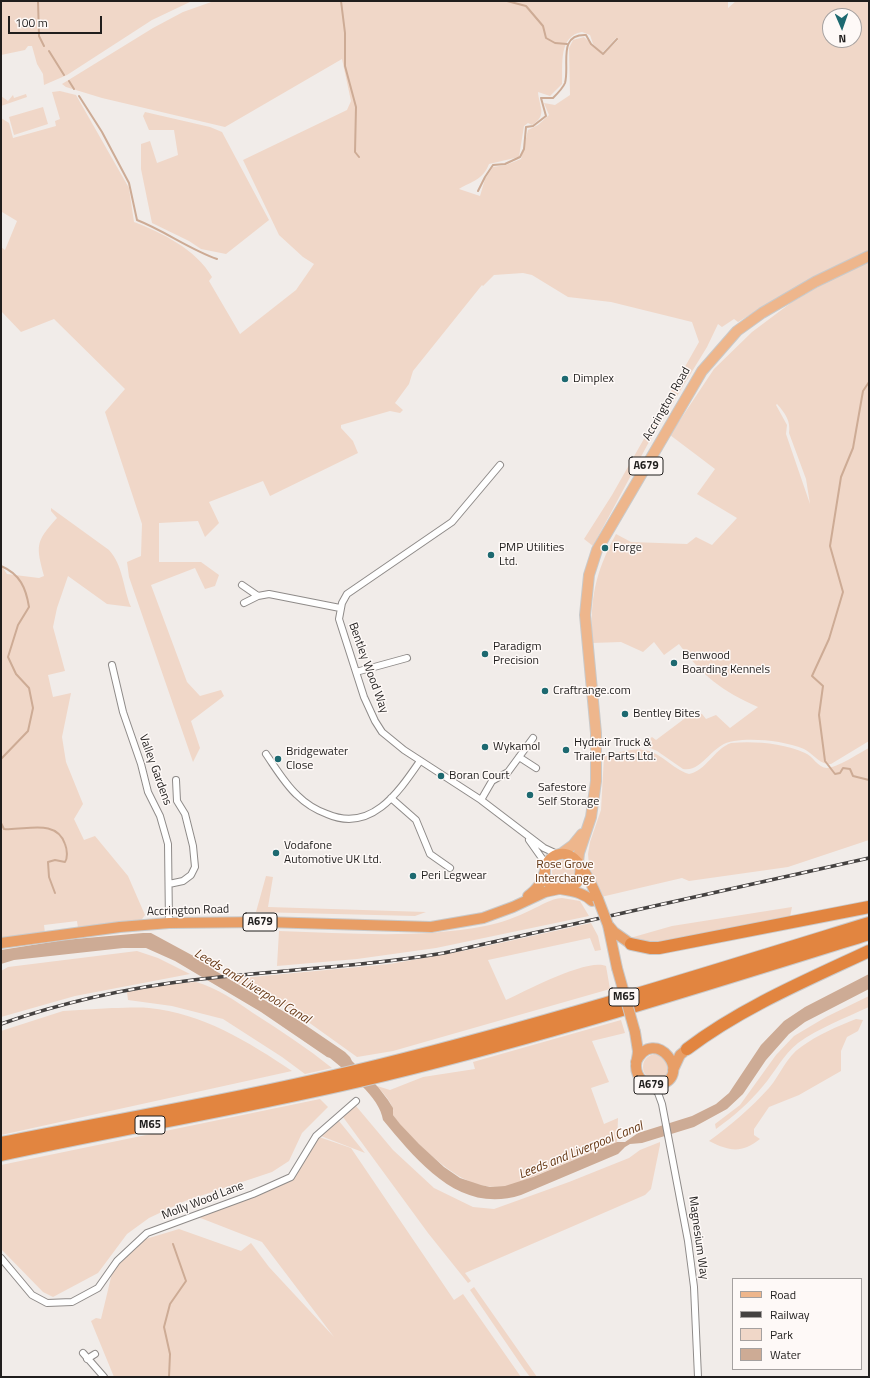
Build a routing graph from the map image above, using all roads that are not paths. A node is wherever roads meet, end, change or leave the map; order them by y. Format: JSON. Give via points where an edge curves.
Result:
{"nodes":[{"id":1,"x":869,"y":256,"type":"edge"},
{"id":2,"x":500,"y":465,"type":"dead end"},
{"id":3,"x":242,"y":585,"type":"dead end"},
{"id":4,"x":258,"y":596,"type":"junction"},
{"id":5,"x":244,"y":603,"type":"dead end"},
{"id":6,"x":340,"y":608,"type":"junction"},
{"id":7,"x":407,"y":658,"type":"dead end"},
{"id":8,"x":112,"y":665,"type":"dead end"},
{"id":9,"x":356,"y":672,"type":"junction"},
{"id":10,"x":533,"y":738,"type":"dead end"},
{"id":11,"x":266,"y":754,"type":"dead end"},
{"id":12,"x":519,"y":757,"type":"junction"},
{"id":13,"x":420,"y":761,"type":"junction"},
{"id":14,"x":536,"y":768,"type":"dead end"},
{"id":15,"x":176,"y":780,"type":"dead end"},
{"id":16,"x":391,"y":798,"type":"junction"},
{"id":17,"x":481,"y":800,"type":"junction"},
{"id":18,"x":586,"y":829,"type":"junction"},
{"id":19,"x":522,"y":831,"type":"junction"},
{"id":20,"x":560,"y":854,"type":"junction"},
{"id":21,"x":579,"y":864,"type":"junction"},
{"id":22,"x":450,"y":868,"type":"dead end"},
{"id":23,"x":546,"y":868,"type":"junction"},
{"id":24,"x":169,"y":884,"type":"junction"},
{"id":25,"x":562,"y":889,"type":"junction"},
{"id":26,"x":595,"y":900,"type":"junction"},
{"id":27,"x":517,"y":905,"type":"junction"},
{"id":28,"x":869,"y":907,"type":"edge"},
{"id":29,"x":605,"y":922,"type":"junction"},
{"id":30,"x":169,"y":923,"type":"junction"},
{"id":31,"x":869,"y":923,"type":"edge"},
{"id":32,"x":869,"y":934,"type":"edge"},
{"id":33,"x":1,"y":943,"type":"edge"},
{"id":34,"x":631,"y":944,"type":"joint"},
{"id":35,"x":869,"y":951,"type":"edge"},
{"id":36,"x":635,"y":1032,"type":"junction"},
{"id":37,"x":654,"y":1049,"type":"junction"},
{"id":38,"x":687,"y":1049,"type":"joint"},
{"id":39,"x":636,"y":1062,"type":"junction"},
{"id":40,"x":671,"y":1074,"type":"junction"},
{"id":41,"x":651,"y":1086,"type":"junction"},
{"id":42,"x":297,"y":1090,"type":"junction"},
{"id":43,"x":354,"y":1103,"type":"dead end"},
{"id":44,"x":662,"y":1104,"type":"junction"},
{"id":45,"x":1,"y":1147,"type":"edge"},
{"id":46,"x":1,"y":1258,"type":"edge"},
{"id":47,"x":82,"y":1354,"type":"dead end"},
{"id":48,"x":95,"y":1354,"type":"dead end"},
{"id":49,"x":87,"y":1359,"type":"junction"},
{"id":50,"x":104,"y":1377,"type":"edge"},
{"id":51,"x":698,"y":1377,"type":"edge"}],
"edges":[{"from":1,"to":18,"type":"main road","name":"Accrington Road","number":"A679","via":[[815,282],[762,313],[737,331],[716,353],[702,371],[597,550],[590,575],[585,615],[597,767],[593,805]]},
{"from":2,"to":6,"type":"street","via":[[452,522],[347,594]]},
{"from":3,"to":4,"type":"street"},
{"from":4,"to":5,"type":"street"},
{"from":4,"to":6,"type":"street","via":[[269,594]]},
{"from":6,"to":9,"type":"street","name":"Bentley Wood Way","via":[[339,619]]},
{"from":7,"to":9,"type":"street"},
{"from":8,"to":24,"type":"street","name":"Valley Gardens","via":[[123,712],[148,792],[160,816],[168,844]]},
{"from":9,"to":13,"type":"street","name":"Bentley Wood Way","via":[[374,721],[391,741]]},
{"from":10,"to":12,"type":"street"},
{"from":11,"to":16,"type":"street","via":[[296,794],[313,808],[339,820],[353,820],[370,815]]},
{"from":12,"to":14,"type":"street"},
{"from":12,"to":17,"type":"street","via":[[508,772],[492,781]]},
{"from":13,"to":16,"type":"street"},
{"from":13,"to":17,"type":"street","name":"Bentley Wood Way"},
{"from":15,"to":24,"type":"street","name":"Valley Gardens","via":[[177,801],[185,814],[195,867],[191,875],[183,881]]},
{"from":16,"to":22,"type":"street","via":[[416,820],[430,854]]},
{"from":17,"to":19,"type":"street","name":"Bentley Wood Way"},
{"from":18,"to":20,"type":"main road","name":"Accrington Road","number":"A679"},
{"from":18,"to":21,"type":"main road","name":"Accrington Road","number":"A679"},
{"from":19,"to":20,"type":"street","name":"Bentley Wood Way","via":[[544,848]]},
{"from":19,"to":23,"type":"street","name":"Bentley Wood Way","via":[[538,851]]},
{"from":20,"to":21,"type":"highway","via":[[574,857]]},
{"from":20,"to":23,"type":"highway","number":"A679"},
{"from":21,"to":25,"type":"highway","number":"A679","via":[[581,871],[578,880],[570,888]]},
{"from":21,"to":26,"type":"highway","number":"A679","via":[[588,876]]},
{"from":23,"to":25,"type":"highway","via":[[548,882]]},
{"from":23,"to":27,"type":"highway","name":"Accrington Road","number":"A679","via":[[537,889]]},
{"from":24,"to":30,"type":"street","name":"Valley Gardens"},
{"from":25,"to":26,"type":"highway"},
{"from":25,"to":27,"type":"highway","name":"Accrington Road","number":"A679","via":[[545,892]]},
{"from":26,"to":29,"type":"highway","number":"A679","bridge":true},
{"from":27,"to":30,"type":"highway","name":"Accrington Road","number":"A679","via":[[483,918],[432,927],[265,922]]},
{"from":28,"to":34,"type":"highway","via":[[659,948]]},
{"from":29,"to":34,"type":"highway"},
{"from":29,"to":36,"type":"highway","number":"A679","bridge":true},
{"from":30,"to":33,"type":"highway","name":"Accrington Road","number":"A679","via":[[113,927]]},
{"from":31,"to":42,"type":"highway","number":"M65","via":[[586,1008]]},
{"from":32,"to":42,"type":"highway","number":"M65","via":[[581,1021],[386,1074]]},
{"from":35,"to":38,"type":"highway","via":[[762,1003],[710,1032]]},
{"from":36,"to":37,"type":"highway","number":"A679","via":[[642,1041]]},
{"from":36,"to":39,"type":"highway","number":"A679","via":[[638,1050]]},
{"from":37,"to":39,"type":"highway","number":"A679","via":[[643,1053]]},
{"from":37,"to":40,"type":"highway","number":"A679","via":[[660,1050],[670,1058]]},
{"from":38,"to":40,"type":"highway","via":[[680,1055]]},
{"from":39,"to":41,"type":"highway","number":"A679","via":[[638,1076]]},
{"from":40,"to":41,"type":"highway","number":"A679","via":[[660,1085]]},
{"from":40,"to":44,"type":"street","name":"Magnesium Way","via":[[663,1092]]},
{"from":41,"to":44,"type":"street","name":"Magnesium Way","via":[[658,1093]]},
{"from":42,"to":45,"type":"highway","number":"M65"},
{"from":43,"to":46,"type":"street","name":"Molly Wood Lane","via":[[316,1136],[290,1176],[253,1194],[147,1233],[117,1260],[98,1288],[72,1302],[47,1303],[32,1295]]},
{"from":44,"to":51,"type":"street","name":"Magnesium Way","via":[[688,1241],[694,1295]]},
{"from":47,"to":49,"type":"street"},
{"from":48,"to":49,"type":"street"},
{"from":49,"to":50,"type":"street"}]}
